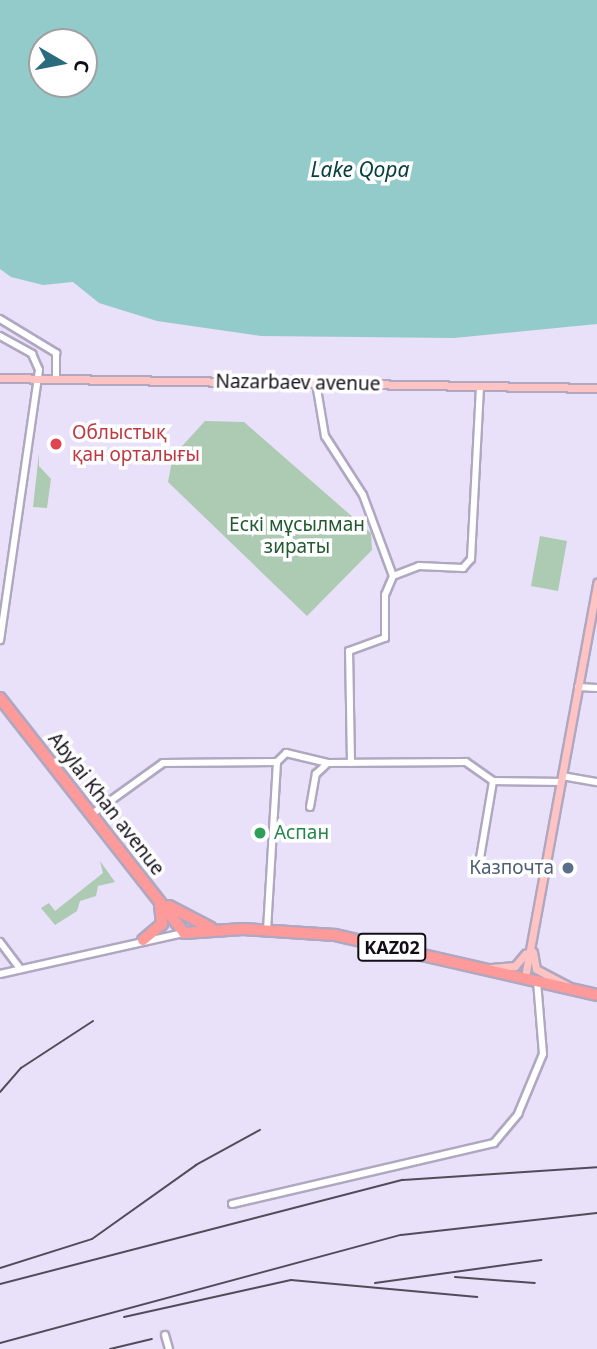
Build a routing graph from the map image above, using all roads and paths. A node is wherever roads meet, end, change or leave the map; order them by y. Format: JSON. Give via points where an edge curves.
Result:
{"nodes":[{"id":1,"x":0,"y":319,"type":"edge"},
{"id":2,"x":0,"y":336,"type":"edge"},
{"id":3,"x":0,"y":378,"type":"edge"},
{"id":4,"x":38,"y":379,"type":"junction"},
{"id":5,"x":56,"y":379,"type":"junction"},
{"id":6,"x":316,"y":383,"type":"junction"},
{"id":7,"x":480,"y":386,"type":"junction"},
{"id":8,"x":596,"y":388,"type":"edge"},
{"id":9,"x":393,"y":576,"type":"junction"},
{"id":10,"x":597,"y":583,"type":"edge"},
{"id":11,"x":0,"y":640,"type":"edge"},
{"id":12,"x":597,"y":688,"type":"edge"},
{"id":13,"x":578,"y":692,"type":"junction"},
{"id":14,"x":0,"y":698,"type":"edge"},
{"id":15,"x":0,"y":711,"type":"edge"},
{"id":16,"x":24,"y":728,"type":"junction"},
{"id":17,"x":277,"y":762,"type":"junction"},
{"id":18,"x":328,"y":763,"type":"junction"},
{"id":19,"x":351,"y":763,"type":"junction"},
{"id":20,"x":561,"y":779,"type":"junction"},
{"id":21,"x":493,"y":781,"type":"junction"},
{"id":22,"x":597,"y":782,"type":"edge"},
{"id":23,"x":310,"y":807,"type":"dead end"},
{"id":24,"x":92,"y":814,"type":"junction"},
{"id":25,"x":478,"y":870,"type":"dead end"},
{"id":26,"x":151,"y":889,"type":"junction"},
{"id":27,"x":234,"y":929,"type":"junction"},
{"id":28,"x":267,"y":929,"type":"junction"},
{"id":29,"x":533,"y":930,"type":"junction"},
{"id":30,"x":184,"y":933,"type":"junction"},
{"id":31,"x":143,"y":940,"type":"junction"},
{"id":32,"x":0,"y":942,"type":"edge"},
{"id":33,"x":482,"y":968,"type":"junction"},
{"id":34,"x":20,"y":969,"type":"junction"},
{"id":35,"x":0,"y":974,"type":"edge"},
{"id":36,"x":525,"y":977,"type":"junction"},
{"id":37,"x":537,"y":979,"type":"junction"},
{"id":38,"x":578,"y":990,"type":"junction"},
{"id":39,"x":597,"y":995,"type":"edge"},
{"id":40,"x":232,"y":1204,"type":"dead end"},
{"id":41,"x":165,"y":1335,"type":"dead end"},
{"id":42,"x":169,"y":1349,"type":"edge"}],
"edges":[{"from":1,"to":5,"type":"street","via":[[57,353]]},
{"from":2,"to":4,"type":"street","via":[[32,354]]},
{"from":3,"to":4,"type":"main road","name":"Nazarbaev avenue"},
{"from":4,"to":5,"type":"main road","name":"Nazarbaev avenue"},
{"from":4,"to":11,"type":"street"},
{"from":5,"to":6,"type":"main road","name":"Nazarbaev avenue"},
{"from":6,"to":7,"type":"main road","name":"Nazarbaev avenue"},
{"from":6,"to":9,"type":"street","via":[[326,436],[363,495]]},
{"from":7,"to":8,"type":"main road","name":"Nazarbaev avenue"},
{"from":7,"to":9,"type":"street","via":[[473,540],[463,568],[419,566]]},
{"from":9,"to":19,"type":"street","via":[[385,595],[386,638],[356,645],[345,660],[355,702]]},
{"from":10,"to":13,"type":"main road"},
{"from":12,"to":13,"type":"street"},
{"from":13,"to":20,"type":"main road"},
{"from":14,"to":16,"type":"highway","name":"Abylai Khan avenue","number":"KАZ02"},
{"from":15,"to":16,"type":"highway"},
{"from":16,"to":24,"type":"highway","name":"Abylai Khan avenue","number":"KАZ02"},
{"from":17,"to":18,"type":"street","via":[[286,753]]},
{"from":17,"to":24,"type":"street","via":[[163,763]]},
{"from":17,"to":28,"type":"street"},
{"from":18,"to":19,"type":"street"},
{"from":18,"to":23,"type":"street","via":[[316,774]]},
{"from":19,"to":21,"type":"street","via":[[466,762]]},
{"from":20,"to":21,"type":"street"},
{"from":20,"to":22,"type":"street"},
{"from":20,"to":29,"type":"main road"},
{"from":21,"to":25,"type":"street"},
{"from":24,"to":26,"type":"highway","name":"Abylai Khan avenue","number":"KАZ02"},
{"from":26,"to":27,"type":"highway","number":"KАZ02","via":[[197,925]]},
{"from":26,"to":30,"type":"highway","name":"Abylai Khan avenue","number":"KАZ02"},
{"from":26,"to":31,"type":"highway","via":[[163,922]]},
{"from":27,"to":28,"type":"highway","number":"KАZ02"},
{"from":27,"to":30,"type":"highway","number":"KАZ02"},
{"from":28,"to":33,"type":"highway","number":"KАZ02","via":[[358,939]]},
{"from":29,"to":33,"type":"main road","via":[[519,964]]},
{"from":29,"to":36,"type":"main road"},
{"from":29,"to":38,"type":"main road","via":[[536,969]]},
{"from":30,"to":31,"type":"street"},
{"from":31,"to":34,"type":"street"},
{"from":32,"to":34,"type":"street"},
{"from":33,"to":36,"type":"highway","number":"KАZ02"},
{"from":34,"to":35,"type":"street"},
{"from":36,"to":37,"type":"highway","number":"KАZ02"},
{"from":37,"to":38,"type":"highway","number":"KАZ02"},
{"from":37,"to":40,"type":"street","via":[[543,1054],[519,1114],[494,1143]]},
{"from":38,"to":39,"type":"highway","number":"KАZ02"},
{"from":41,"to":42,"type":"street"}]}
